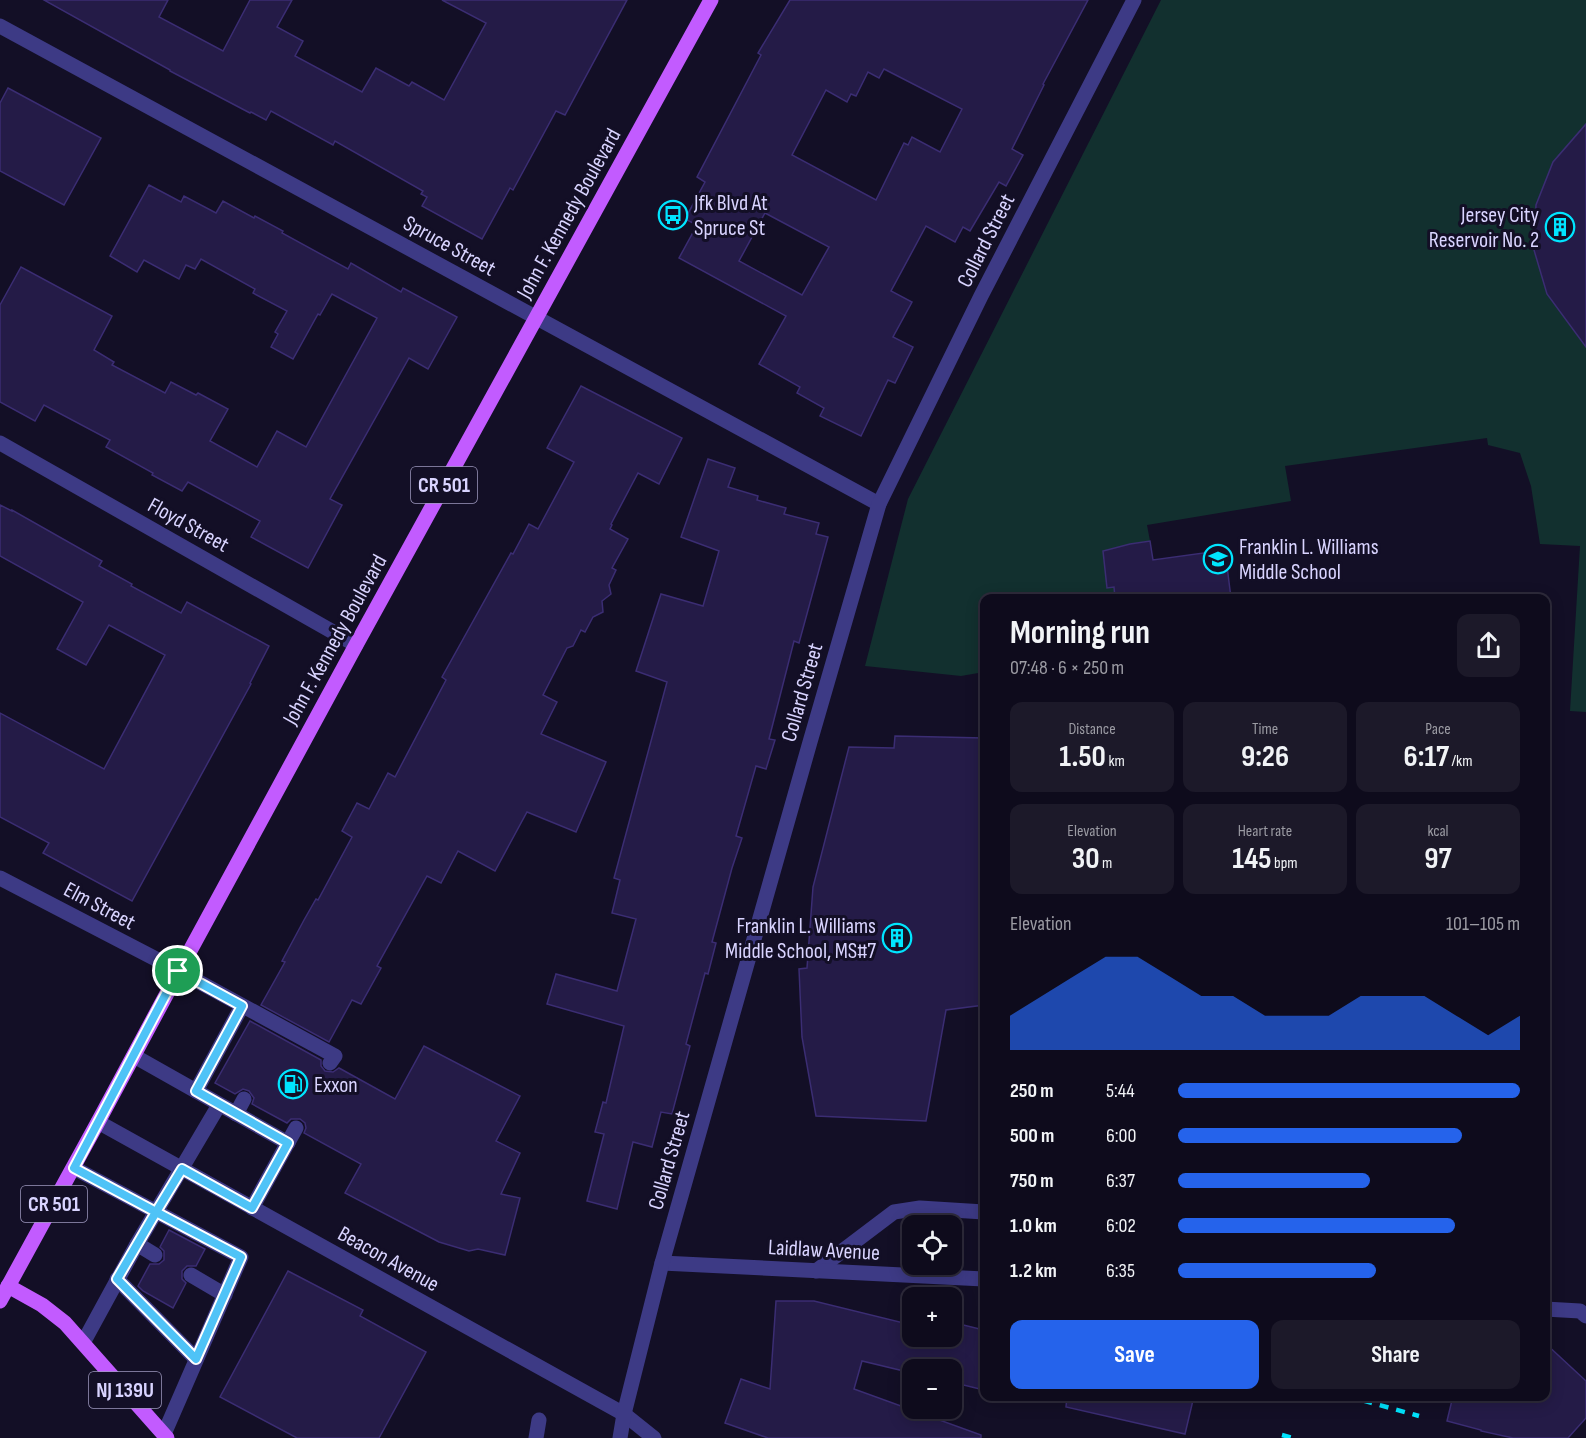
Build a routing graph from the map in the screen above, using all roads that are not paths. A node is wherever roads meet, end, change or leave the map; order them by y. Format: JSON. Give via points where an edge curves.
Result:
{"nodes":[{"id":1,"x":711,"y":0,"type":"edge"},
{"id":2,"x":1134,"y":0,"type":"edge"},
{"id":3,"x":0,"y":26,"type":"edge"},
{"id":4,"x":537,"y":318,"type":"junction"},
{"id":5,"x":0,"y":443,"type":"edge"},
{"id":6,"x":879,"y":504,"type":"junction"},
{"id":7,"x":356,"y":645,"type":"junction"},
{"id":8,"x":0,"y":878,"type":"edge"},
{"id":9,"x":178,"y":971,"type":"junction"},
{"id":10,"x":242,"y":1006,"type":"junction"},
{"id":11,"x":134,"y":1056,"type":"junction"},
{"id":12,"x":330,"y":1063,"type":"dead end"},
{"id":13,"x":196,"y":1091,"type":"junction"},
{"id":14,"x":244,"y":1099,"type":"dead end"},
{"id":15,"x":219,"y":1105,"type":"junction"},
{"id":16,"x":236,"y":1114,"type":"junction"},
{"id":17,"x":99,"y":1122,"type":"junction"},
{"id":18,"x":296,"y":1128,"type":"dead end"},
{"id":19,"x":288,"y":1143,"type":"junction"},
{"id":20,"x":74,"y":1168,"type":"junction"},
{"id":21,"x":182,"y":1169,"type":"junction"},
{"id":22,"x":252,"y":1208,"type":"junction"},
{"id":23,"x":156,"y":1212,"type":"junction"},
{"id":24,"x":980,"y":1212,"type":"edge"},
{"id":25,"x":137,"y":1244,"type":"junction"},
{"id":26,"x":155,"y":1255,"type":"dead end"},
{"id":27,"x":662,"y":1263,"type":"junction"},
{"id":28,"x":816,"y":1271,"type":"junction"},
{"id":29,"x":191,"y":1275,"type":"dead end"},
{"id":30,"x":117,"y":1279,"type":"junction"},
{"id":31,"x":980,"y":1280,"type":"edge"},
{"id":32,"x":8,"y":1287,"type":"junction"},
{"id":33,"x":225,"y":1295,"type":"junction"},
{"id":34,"x":0,"y":1301,"type":"edge"},
{"id":35,"x":1550,"y":1309,"type":"edge"},
{"id":36,"x":1586,"y":1316,"type":"edge"},
{"id":37,"x":83,"y":1343,"type":"junction"},
{"id":38,"x":196,"y":1359,"type":"junction"},
{"id":39,"x":624,"y":1414,"type":"junction"},
{"id":40,"x":539,"y":1420,"type":"dead end"},
{"id":41,"x":166,"y":1436,"type":"edge"},
{"id":42,"x":536,"y":1438,"type":"edge"},
{"id":43,"x":620,"y":1438,"type":"edge"},
{"id":44,"x":654,"y":1438,"type":"edge"}],
"edges":[{"from":1,"to":4,"type":"main road","name":"John F. Kennedy Boulevard","number":"CR 501"},
{"from":2,"to":6,"type":"street","name":"Collard Street"},
{"from":3,"to":4,"type":"street","name":"Spruce Street"},
{"from":4,"to":6,"type":"street","name":"Spruce Street"},
{"from":4,"to":7,"type":"main road","name":"John F. Kennedy Boulevard","number":"CR 501"},
{"from":5,"to":7,"type":"street","name":"Floyd Street"},
{"from":6,"to":27,"type":"street","name":"Collard Street"},
{"from":7,"to":9,"type":"main road","name":"John F. Kennedy Boulevard","number":"CR 501"},
{"from":8,"to":9,"type":"street","name":"Elm Street"},
{"from":9,"to":10,"type":"street","name":"Elm Street"},
{"from":9,"to":11,"type":"main road","name":"John F. Kennedy Boulevard","number":"CR 501"},
{"from":10,"to":12,"type":"street","name":"Elm Street","via":[[282,1032],[335,1056]]},
{"from":10,"to":13,"type":"street"},
{"from":11,"to":13,"type":"street"},
{"from":11,"to":17,"type":"main road","name":"John F. Kennedy Boulevard","number":"CR 501"},
{"from":13,"to":15,"type":"street"},
{"from":14,"to":16,"type":"street"},
{"from":15,"to":16,"type":"street"},
{"from":15,"to":21,"type":"street"},
{"from":16,"to":19,"type":"street"},
{"from":17,"to":20,"type":"main road","name":"John F. Kennedy Boulevard","number":"CR 501"},
{"from":17,"to":21,"type":"street","name":"Beacon Avenue"},
{"from":18,"to":19,"type":"street"},
{"from":19,"to":22,"type":"street"},
{"from":20,"to":23,"type":"street"},
{"from":20,"to":32,"type":"main road","name":"John F. Kennedy Boulevard","number":"CR 501"},
{"from":21,"to":22,"type":"street","name":"Beacon Avenue"},
{"from":21,"to":23,"type":"street"},
{"from":22,"to":39,"type":"street","name":"Beacon Avenue"},
{"from":23,"to":25,"type":"street"},
{"from":23,"to":33,"type":"street","via":[[241,1257]]},
{"from":24,"to":28,"type":"street","via":[[920,1208],[894,1212]]},
{"from":25,"to":26,"type":"street"},
{"from":25,"to":30,"type":"street"},
{"from":27,"to":28,"type":"street","name":"Laidlaw Avenue"},
{"from":27,"to":39,"type":"street","name":"Collard Street"},
{"from":28,"to":31,"type":"street","name":"Laidlaw Avenue"},
{"from":29,"to":33,"type":"street"},
{"from":30,"to":37,"type":"street"},
{"from":30,"to":38,"type":"street"},
{"from":32,"to":34,"type":"main road","name":"John F. Kennedy Boulevard","number":"CR 501"},
{"from":32,"to":37,"type":"main road","number":"NJ 139U","via":[[42,1305]]},
{"from":33,"to":38,"type":"street"},
{"from":35,"to":36,"type":"street","via":[[1580,1311]]},
{"from":37,"to":41,"type":"main road","number":"NJ 139U"},
{"from":38,"to":41,"type":"street"},
{"from":39,"to":43,"type":"street","name":"Collard Street"},
{"from":39,"to":44,"type":"street","name":"Beacon Avenue"},
{"from":40,"to":42,"type":"street"}]}
